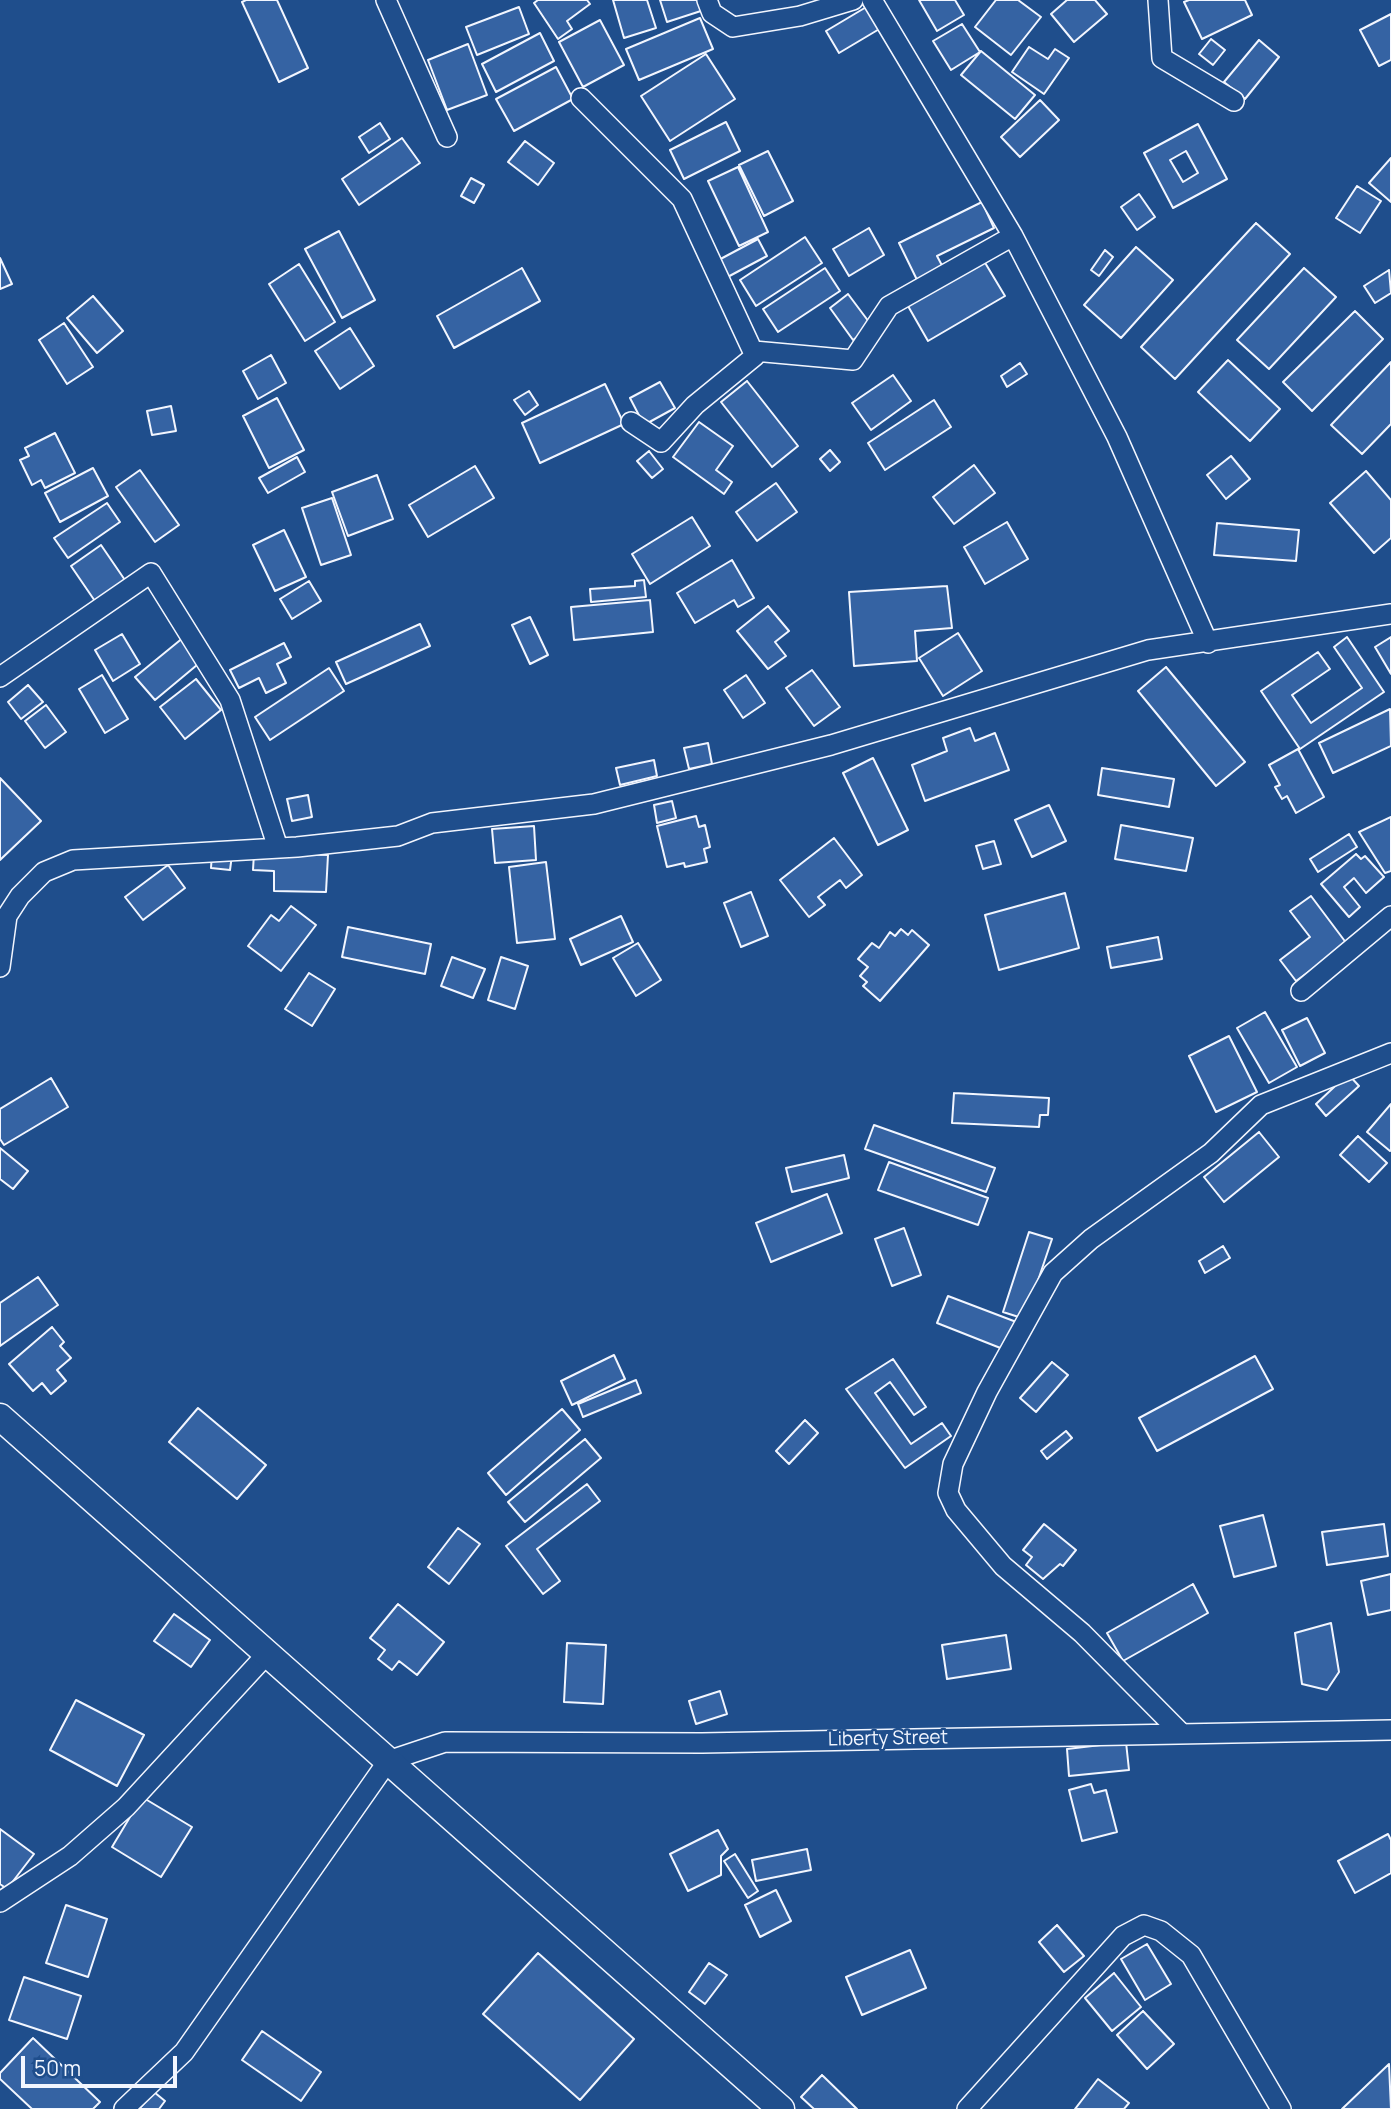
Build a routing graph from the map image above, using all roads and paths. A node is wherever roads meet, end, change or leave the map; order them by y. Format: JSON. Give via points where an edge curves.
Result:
{"nodes":[{"id":1,"x":386,"y":0,"type":"edge"},
{"id":2,"x":707,"y":0,"type":"edge"},
{"id":3,"x":853,"y":0,"type":"edge"},
{"id":4,"x":872,"y":0,"type":"edge"},
{"id":5,"x":1158,"y":0,"type":"edge"},
{"id":6,"x":581,"y":99,"type":"dead end"},
{"id":7,"x":1234,"y":101,"type":"dead end"},
{"id":8,"x":447,"y":137,"type":"dead end"},
{"id":9,"x":1013,"y":236,"type":"junction"},
{"id":10,"x":754,"y":351,"type":"junction"},
{"id":11,"x":631,"y":422,"type":"dead end"},
{"id":12,"x":1391,"y":614,"type":"edge"},
{"id":13,"x":1208,"y":643,"type":"junction"},
{"id":14,"x":0,"y":677,"type":"edge"},
{"id":15,"x":278,"y":848,"type":"junction"},
{"id":16,"x":1391,"y":916,"type":"edge"},
{"id":17,"x":0,"y":967,"type":"edge"},
{"id":18,"x":1301,"y":990,"type":"dead end"},
{"id":19,"x":1391,"y":1053,"type":"edge"},
{"id":20,"x":0,"y":1417,"type":"edge"},
{"id":21,"x":267,"y":1654,"type":"junction"},
{"id":22,"x":1391,"y":1730,"type":"edge"},
{"id":23,"x":1180,"y":1732,"type":"junction"},
{"id":24,"x":388,"y":1761,"type":"junction"},
{"id":25,"x":0,"y":1902,"type":"edge"},
{"id":26,"x":124,"y":2109,"type":"edge"},
{"id":27,"x":781,"y":2109,"type":"edge"},
{"id":28,"x":967,"y":2109,"type":"edge"},
{"id":29,"x":1281,"y":2109,"type":"edge"}],
"edges":[{"from":1,"to":8,"type":"street"},
{"from":2,"to":3,"type":"street","via":[[712,13],[733,27],[800,16]]},
{"from":4,"to":9,"type":"street"},
{"from":5,"to":7,"type":"street","via":[[1162,58]]},
{"from":6,"to":10,"type":"street","via":[[682,199]]},
{"from":9,"to":10,"type":"street","via":[[889,306],[853,360]]},
{"from":9,"to":13,"type":"street","via":[[1117,437]]},
{"from":10,"to":11,"type":"street","via":[[755,356],[695,405],[661,442]]},
{"from":12,"to":13,"type":"street"},
{"from":13,"to":15,"type":"street","via":[[1148,650],[831,745],[594,804],[432,823],[398,836]]},
{"from":14,"to":15,"type":"street","via":[[151,573],[230,700]]},
{"from":15,"to":17,"type":"street","via":[[73,860],[44,872],[7,916]]},
{"from":16,"to":18,"type":"street"},
{"from":19,"to":23,"type":"street","via":[[1261,1105],[1211,1153],[1091,1238],[1053,1273],[953,1464],[948,1493],[956,1510],[1003,1566],[1082,1633]]},
{"from":20,"to":21,"type":"main road"},
{"from":21,"to":24,"type":"main road"},
{"from":21,"to":25,"type":"street","via":[[126,1807],[70,1856]]},
{"from":22,"to":23,"type":"street","name":"Liberty Street"},
{"from":23,"to":24,"type":"street","name":"Liberty Street","via":[[702,1743],[445,1742]]},
{"from":24,"to":26,"type":"street","via":[[184,2052]]},
{"from":24,"to":27,"type":"main road"},
{"from":28,"to":29,"type":"street","via":[[1123,1936],[1144,1925],[1161,1931],[1191,1955]]}]}
